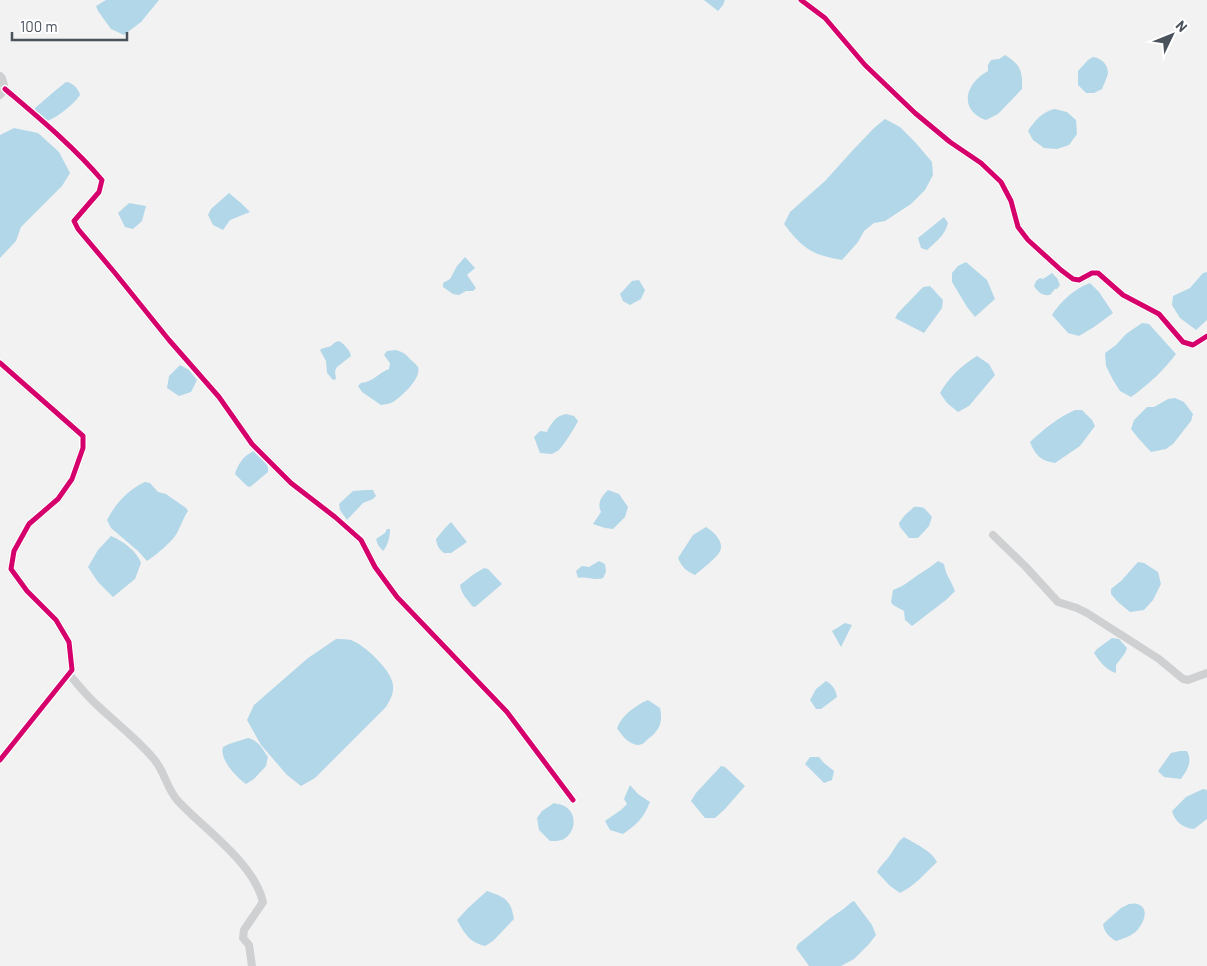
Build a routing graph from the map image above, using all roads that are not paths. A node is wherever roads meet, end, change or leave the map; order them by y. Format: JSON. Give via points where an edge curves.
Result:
{"nodes":[{"id":1,"x":801,"y":0,"type":"edge"},
{"id":2,"x":0,"y":76,"type":"edge"},
{"id":3,"x":3,"y":92,"type":"edge"},
{"id":4,"x":1207,"y":336,"type":"edge"},
{"id":5,"x":0,"y":363,"type":"edge"},
{"id":6,"x":993,"y":535,"type":"dead end"},
{"id":7,"x":1207,"y":672,"type":"edge"},
{"id":8,"x":69,"y":674,"type":"junction"},
{"id":9,"x":0,"y":760,"type":"edge"},
{"id":10,"x":572,"y":800,"type":"dead end"},
{"id":11,"x":252,"y":966,"type":"edge"}],
"edges":[{"from":1,"to":4,"type":"street","via":[[825,18],[865,64],[915,112],[1001,182],[1011,201],[1018,227],[1061,270],[1079,280],[1098,272],[1123,295],[1159,314],[1183,342],[1193,345]]},
{"from":2,"to":3,"type":"street"},
{"from":3,"to":10,"type":"street","via":[[62,138],[102,180],[99,192],[74,221],[78,229],[219,397],[252,444],[291,483],[361,540],[374,567],[397,597],[507,712]]},
{"from":5,"to":8,"type":"street","via":[[83,436],[83,448],[72,479],[58,499],[29,524],[14,551],[11,569],[27,591],[56,620],[69,642],[72,670]]},
{"from":6,"to":7,"type":"street","via":[[1058,602],[1086,613],[1159,659],[1183,679]]},
{"from":8,"to":9,"type":"street"},
{"from":8,"to":11,"type":"street","via":[[156,760],[176,799],[250,874],[263,902],[244,930],[243,938],[249,945]]}]}
